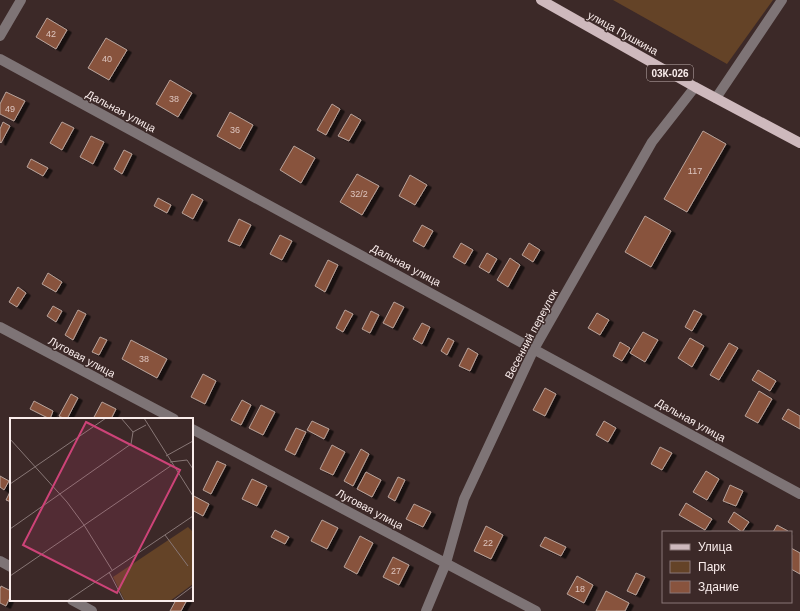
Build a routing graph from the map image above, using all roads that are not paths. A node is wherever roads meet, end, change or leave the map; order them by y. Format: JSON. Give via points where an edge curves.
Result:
{"nodes":[{"id":1,"x":21,"y":0,"type":"edge"},
{"id":2,"x":541,"y":0,"type":"edge"},
{"id":3,"x":782,"y":0,"type":"edge"},
{"id":4,"x":0,"y":36,"type":"edge"},
{"id":5,"x":0,"y":59,"type":"edge"},
{"id":6,"x":695,"y":86,"type":"junction"},
{"id":7,"x":716,"y":98,"type":"junction"},
{"id":8,"x":800,"y":144,"type":"edge"},
{"id":9,"x":0,"y":327,"type":"edge"},
{"id":10,"x":534,"y":349,"type":"junction"},
{"id":11,"x":172,"y":418,"type":"edge"},
{"id":12,"x":193,"y":430,"type":"edge"},
{"id":13,"x":800,"y":494,"type":"edge"},
{"id":14,"x":0,"y":561,"type":"edge"},
{"id":15,"x":446,"y":563,"type":"junction"},
{"id":16,"x":10,"y":566,"type":"edge"},
{"id":17,"x":74,"y":601,"type":"edge"},
{"id":18,"x":92,"y":611,"type":"edge"},
{"id":19,"x":426,"y":611,"type":"edge"},
{"id":20,"x":536,"y":611,"type":"edge"}],
"edges":[{"from":1,"to":4,"type":"street"},
{"from":2,"to":6,"type":"main road","name":"улица Пушкина","number":"03К-026"},
{"from":3,"to":7,"type":"street"},
{"from":5,"to":10,"type":"street","name":"Дальная улица"},
{"from":6,"to":7,"type":"main road","name":"улица Пушкина","number":"03К-026"},
{"from":6,"to":10,"type":"street","name":"Весенний переулок","via":[[652,142]]},
{"from":7,"to":8,"type":"main road","name":"улица Пушкина","number":"03К-026"},
{"from":9,"to":11,"type":"street","name":"Луговая улица"},
{"from":10,"to":13,"type":"street","name":"Дальная улица"},
{"from":10,"to":15,"type":"street","name":"Весенний переулок","via":[[464,498]]},
{"from":12,"to":15,"type":"street","name":"Луговая улица"},
{"from":14,"to":16,"type":"street"},
{"from":15,"to":19,"type":"street","name":"Весенний переулок"},
{"from":15,"to":20,"type":"street","name":"Луговая улица"},
{"from":17,"to":18,"type":"street"}]}
